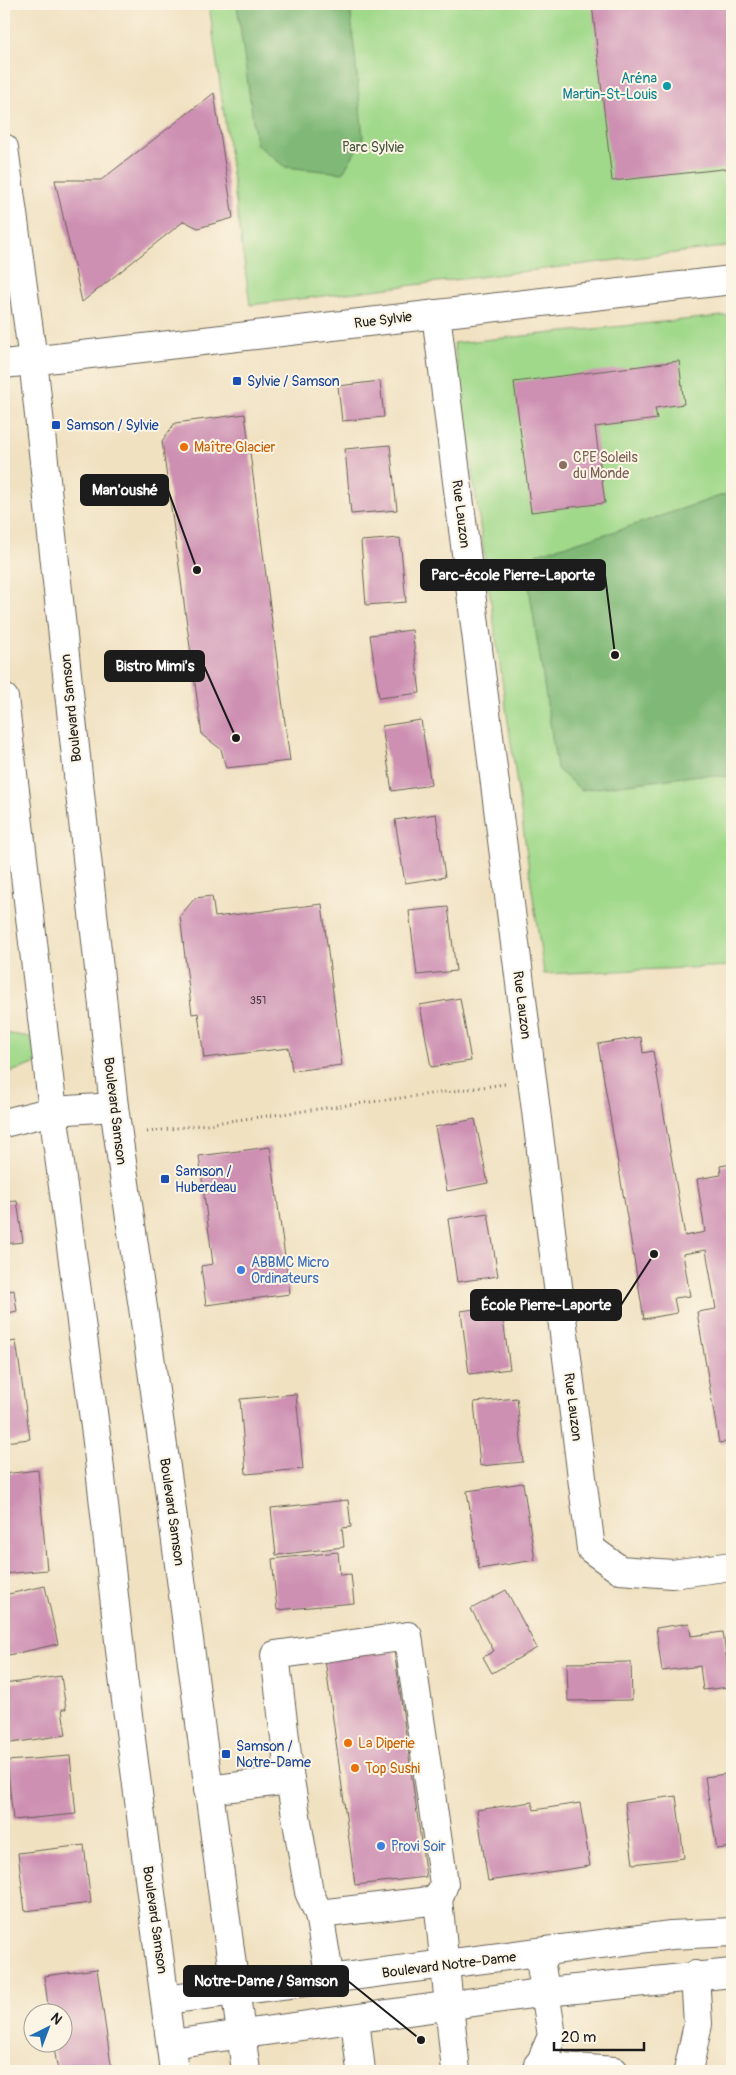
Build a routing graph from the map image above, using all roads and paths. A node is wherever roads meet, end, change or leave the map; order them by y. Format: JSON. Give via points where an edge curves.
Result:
{"nodes":[{"id":1,"x":4,"y":148,"type":"edge"},
{"id":2,"x":732,"y":280,"type":"edge"},
{"id":3,"x":436,"y":314,"type":"junction"},
{"id":4,"x":33,"y":360,"type":"junction"},
{"id":5,"x":4,"y":364,"type":"edge"},
{"id":6,"x":4,"y":698,"type":"edge"},
{"id":7,"x":508,"y":1083,"type":"dead end"},
{"id":8,"x":114,"y":1107,"type":"junction"},
{"id":9,"x":53,"y":1111,"type":"junction"},
{"id":10,"x":4,"y":1123,"type":"edge"},
{"id":11,"x":144,"y":1132,"type":"dead end"},
{"id":12,"x":732,"y":1566,"type":"edge"},
{"id":13,"x":290,"y":1780,"type":"junction"},
{"id":14,"x":208,"y":1790,"type":"junction"},
{"id":15,"x":438,"y":1900,"type":"junction"},
{"id":16,"x":319,"y":1914,"type":"junction"},
{"id":17,"x":732,"y":1932,"type":"edge"},
{"id":18,"x":539,"y":1953,"type":"junction"},
{"id":19,"x":446,"y":1965,"type":"junction"},
{"id":20,"x":732,"y":1973,"type":"edge"},
{"id":21,"x":695,"y":1975,"type":"junction"},
{"id":22,"x":330,"y":1980,"type":"junction"},
{"id":23,"x":546,"y":1992,"type":"junction"},
{"id":24,"x":235,"y":1993,"type":"junction"},
{"id":25,"x":165,"y":2000,"type":"junction"},
{"id":26,"x":451,"y":2005,"type":"junction"},
{"id":27,"x":356,"y":2019,"type":"junction"},
{"id":28,"x":241,"y":2035,"type":"junction"},
{"id":29,"x":171,"y":2044,"type":"junction"},
{"id":30,"x":538,"y":2068,"type":"edge"},
{"id":31,"x":174,"y":2071,"type":"edge"},
{"id":32,"x":246,"y":2071,"type":"edge"},
{"id":33,"x":361,"y":2071,"type":"edge"},
{"id":34,"x":456,"y":2071,"type":"edge"},
{"id":35,"x":614,"y":2071,"type":"edge"},
{"id":36,"x":688,"y":2071,"type":"edge"}],
"edges":[{"from":1,"to":4,"type":"street","name":"Boulevard Samson"},
{"from":2,"to":3,"type":"street","name":"Rue Sylvie"},
{"from":3,"to":4,"type":"street","name":"Rue Sylvie"},
{"from":3,"to":12,"type":"street","name":"Rue Lauzon","via":[[591,1549],[620,1570],[672,1574]]},
{"from":4,"to":5,"type":"street","name":"Rue Sylvie"},
{"from":4,"to":8,"type":"street","name":"Boulevard Samson"},
{"from":6,"to":9,"type":"street","name":"Boulevard Samson"},
{"from":7,"to":11,"type":"path"},
{"from":8,"to":9,"type":"street"},
{"from":8,"to":14,"type":"street","name":"Boulevard Samson"},
{"from":9,"to":10,"type":"street"},
{"from":9,"to":25,"type":"street","name":"Boulevard Samson","via":[[98,1442]]},
{"from":13,"to":14,"type":"street"},
{"from":13,"to":15,"type":"street","via":[[275,1655],[408,1636],[444,1884]]},
{"from":13,"to":16,"type":"street","via":[[309,1892]]},
{"from":14,"to":24,"type":"street","name":"Boulevard Samson"},
{"from":15,"to":16,"type":"street"},
{"from":15,"to":19,"type":"street"},
{"from":16,"to":22,"type":"street"},
{"from":17,"to":18,"type":"street","name":"Boulevard Notre-Dame","via":[[671,1935]]},
{"from":18,"to":19,"type":"street","name":"Boulevard Notre-Dame"},
{"from":18,"to":23,"type":"street"},
{"from":19,"to":22,"type":"street","name":"Boulevard Notre-Dame"},
{"from":19,"to":26,"type":"street"},
{"from":20,"to":21,"type":"street"},
{"from":21,"to":23,"type":"street"},
{"from":21,"to":36,"type":"street","via":[[698,2024]]},
{"from":22,"to":24,"type":"street","name":"Boulevard Notre-Dame"},
{"from":23,"to":26,"type":"street"},
{"from":23,"to":30,"type":"street","via":[[552,2036]]},
{"from":24,"to":25,"type":"street","name":"Boulevard Notre-Dame"},
{"from":24,"to":28,"type":"street","name":"Boulevard Samson"},
{"from":25,"to":29,"type":"street","name":"Boulevard Samson"},
{"from":26,"to":27,"type":"street"},
{"from":26,"to":34,"type":"street"},
{"from":27,"to":28,"type":"street"},
{"from":27,"to":33,"type":"street"},
{"from":28,"to":29,"type":"street"},
{"from":28,"to":32,"type":"street","name":"Boulevard Samson"},
{"from":29,"to":31,"type":"street","name":"Boulevard Samson"},
{"from":30,"to":35,"type":"street"}]}
